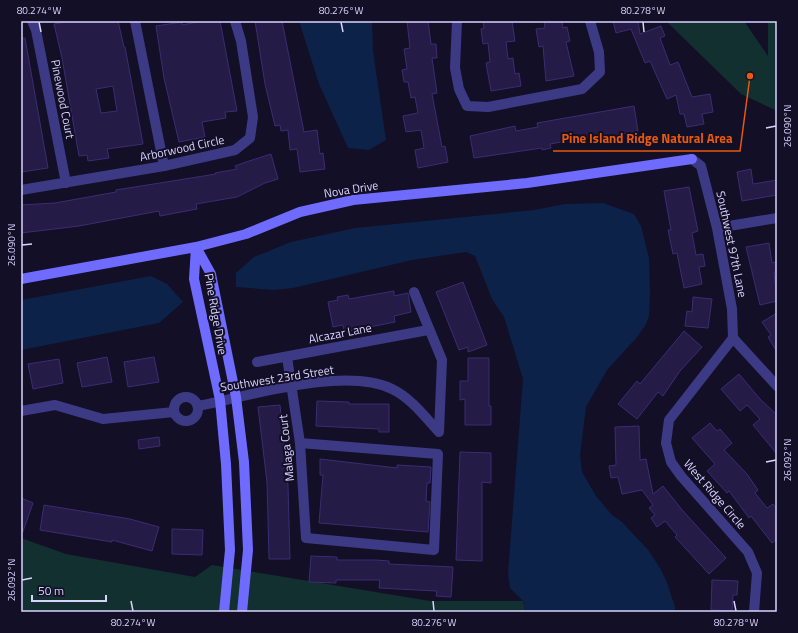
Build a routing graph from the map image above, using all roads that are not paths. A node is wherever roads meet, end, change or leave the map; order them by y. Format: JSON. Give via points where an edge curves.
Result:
{"nodes":[{"id":1,"x":32,"y":21,"type":"edge"},
{"id":2,"x":135,"y":21,"type":"edge"},
{"id":3,"x":235,"y":21,"type":"edge"},
{"id":4,"x":457,"y":21,"type":"edge"},
{"id":5,"x":590,"y":21,"type":"edge"},
{"id":6,"x":692,"y":159,"type":"joint"},
{"id":7,"x":164,"y":166,"type":"junction"},
{"id":8,"x":66,"y":183,"type":"junction"},
{"id":9,"x":21,"y":190,"type":"edge"},
{"id":10,"x":777,"y":218,"type":"edge"},
{"id":11,"x":717,"y":228,"type":"junction"},
{"id":12,"x":196,"y":247,"type":"junction"},
{"id":13,"x":21,"y":279,"type":"edge"},
{"id":14,"x":414,"y":292,"type":"dead end"},
{"id":15,"x":428,"y":330,"type":"junction"},
{"id":16,"x":733,"y":338,"type":"junction"},
{"id":17,"x":287,"y":357,"type":"junction"},
{"id":18,"x":257,"y":362,"type":"dead end"},
{"id":19,"x":777,"y":386,"type":"edge"},
{"id":20,"x":292,"y":387,"type":"junction"},
{"id":21,"x":236,"y":397,"type":"junction"},
{"id":22,"x":220,"y":400,"type":"junction"},
{"id":23,"x":198,"y":406,"type":"junction"},
{"id":24,"x":21,"y":411,"type":"edge"},
{"id":25,"x":174,"y":412,"type":"junction"},
{"id":26,"x":300,"y":443,"type":"junction"},
{"id":27,"x":224,"y":612,"type":"edge"},
{"id":28,"x":242,"y":612,"type":"edge"},
{"id":29,"x":754,"y":612,"type":"edge"}],
"edges":[{"from":1,"to":8,"type":"street","name":"Pinewood Court","via":[[36,30]]},
{"from":2,"to":7,"type":"street"},
{"from":3,"to":7,"type":"street","name":"Arborwood Circle","via":[[241,41],[253,117],[250,138],[235,150]]},
{"from":4,"to":5,"type":"street","via":[[455,68],[459,89],[467,106],[488,107],[582,89],[600,72]]},
{"from":6,"to":11,"type":"street","name":"Southwest 97th Lane","via":[[701,166]]},
{"from":6,"to":12,"type":"street","name":"Nova Drive","via":[[527,182],[353,200],[300,212],[246,234]]},
{"from":7,"to":8,"type":"street","name":"Arborwood Circle"},
{"from":8,"to":9,"type":"street","name":"Arborwood Circle"},
{"from":10,"to":11,"type":"street"},
{"from":11,"to":16,"type":"street","name":"Southwest 97th Lane","via":[[732,309]]},
{"from":12,"to":13,"type":"street","name":"Nova Drive"},
{"from":12,"to":21,"type":"street","name":"Pine Ridge Drive","via":[[211,274]]},
{"from":12,"to":22,"type":"street","name":"Pine Ridge Drive","via":[[194,279]]},
{"from":14,"to":15,"type":"street"},
{"from":15,"to":17,"type":"street","name":"Alcazar Lane"},
{"from":15,"to":20,"type":"street","name":"Southwest 23rd Street","via":[[442,360],[439,432],[412,403],[392,389],[365,382],[335,381]]},
{"from":16,"to":19,"type":"street"},
{"from":16,"to":29,"type":"street","name":"West Ridge Circle","via":[[669,420],[666,443],[671,462],[681,476],[748,552],[757,574]]},
{"from":17,"to":18,"type":"street","name":"Alcazar Lane"},
{"from":17,"to":20,"type":"street","name":"Malaga Court"},
{"from":20,"to":21,"type":"street","name":"Southwest 23rd Street"},
{"from":20,"to":26,"type":"street","name":"Malaga Court"},
{"from":21,"to":22,"type":"street","name":"Southwest 23rd Street"},
{"from":21,"to":28,"type":"street","name":"Pine Ridge Drive","via":[[244,462],[248,550]]},
{"from":22,"to":23,"type":"street","name":"Southwest 23rd Street"},
{"from":22,"to":27,"type":"street","name":"Pine Ridge Drive","via":[[230,550]]},
{"from":23,"to":25,"type":"street","via":[[196,416],[190,421],[179,419]]},
{"from":23,"to":25,"type":"street","via":[[190,397],[181,398],[175,404]]},
{"from":24,"to":25,"type":"street","via":[[55,405],[103,419]]},
{"from":26,"to":26,"type":"street","name":"Malaga Court","via":[[438,454],[434,550],[306,538]]}]}
